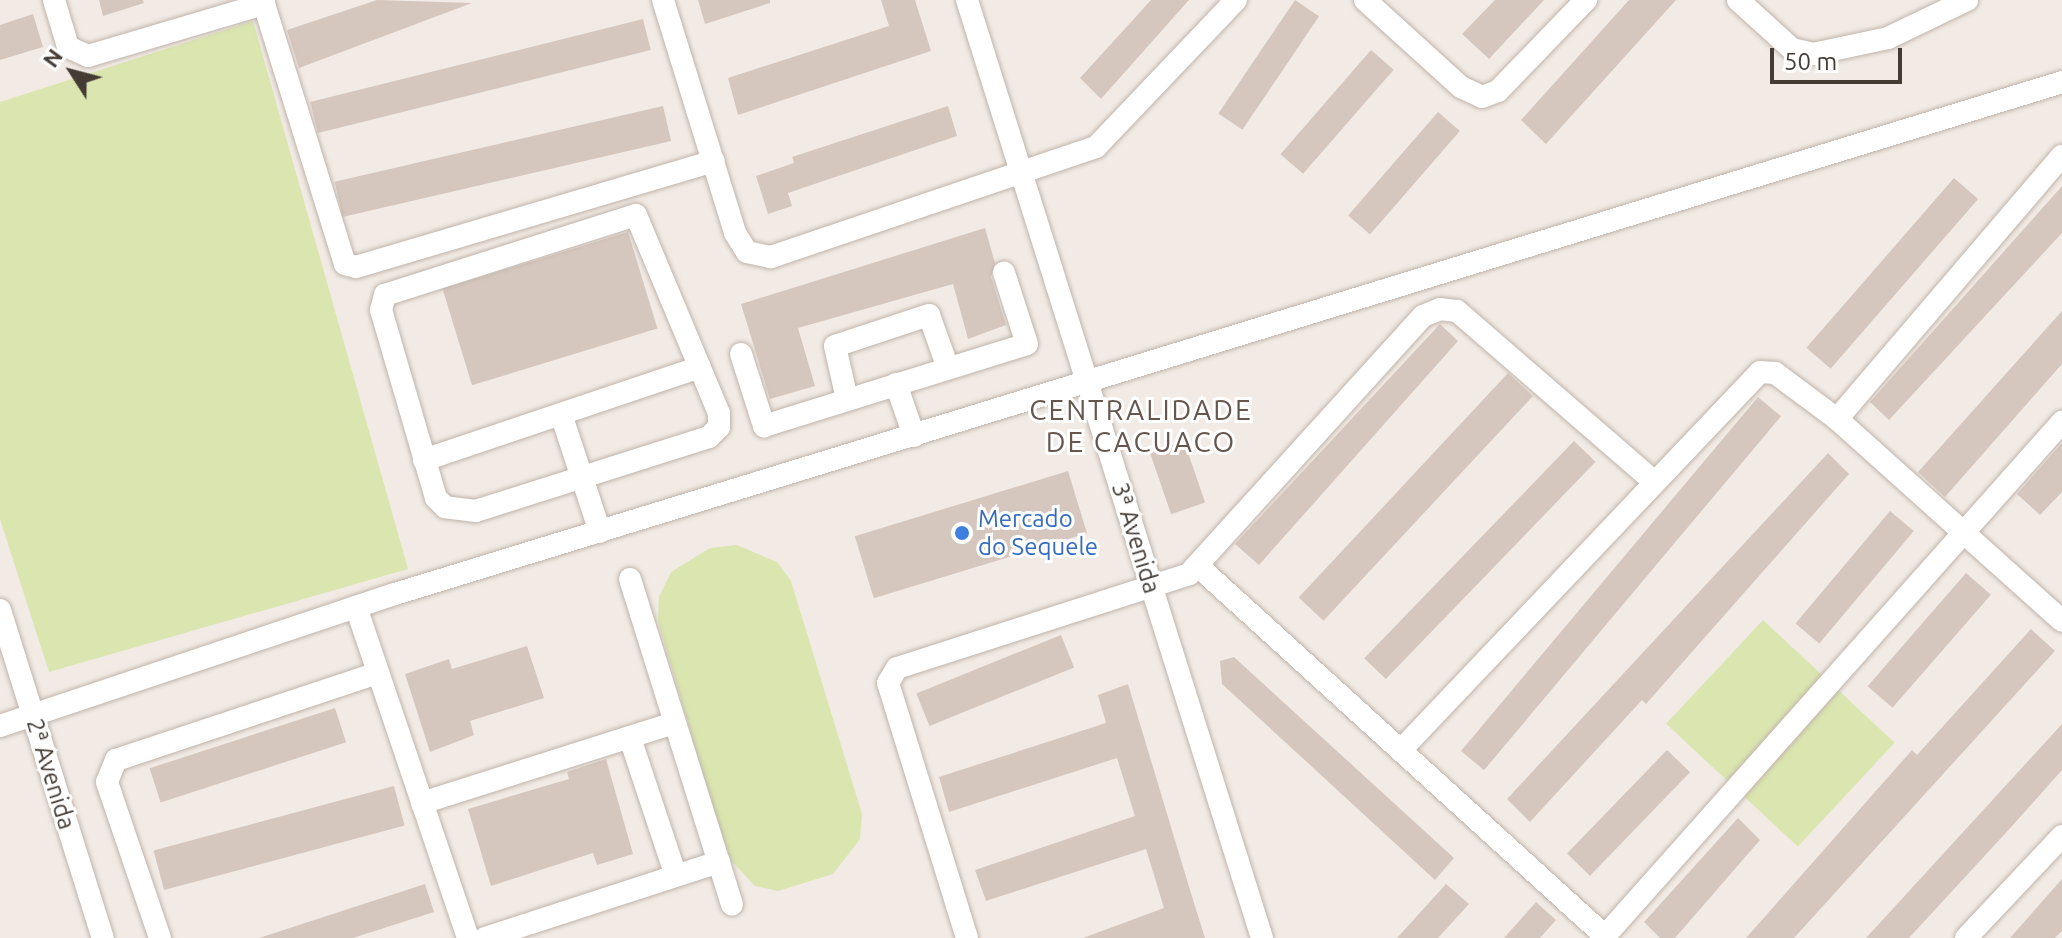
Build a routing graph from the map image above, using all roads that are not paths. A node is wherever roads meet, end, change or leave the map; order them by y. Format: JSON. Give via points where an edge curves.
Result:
{"nodes":[{"id":1,"x":54,"y":0,"type":"edge"},
{"id":2,"x":663,"y":0,"type":"edge"},
{"id":3,"x":967,"y":0,"type":"edge"},
{"id":4,"x":1236,"y":0,"type":"edge"},
{"id":5,"x":1365,"y":0,"type":"edge"},
{"id":6,"x":1586,"y":0,"type":"edge"},
{"id":7,"x":1738,"y":0,"type":"edge"},
{"id":8,"x":1967,"y":0,"type":"edge"},
{"id":9,"x":2062,"y":82,"type":"edge"},
{"id":10,"x":2062,"y":156,"type":"edge"},
{"id":11,"x":714,"y":161,"type":"junction"},
{"id":12,"x":1023,"y":172,"type":"junction"},
{"id":13,"x":1004,"y":273,"type":"dead end"},
{"id":14,"x":741,"y":354,"type":"dead end"},
{"id":15,"x":700,"y":367,"type":"junction"},
{"id":16,"x":948,"y":368,"type":"junction"},
{"id":17,"x":1089,"y":383,"type":"junction"},
{"id":18,"x":896,"y":384,"type":"junction"},
{"id":19,"x":847,"y":399,"type":"junction"},
{"id":20,"x":561,"y":414,"type":"junction"},
{"id":21,"x":1837,"y":419,"type":"junction"},
{"id":22,"x":2062,"y":422,"type":"edge"},
{"id":23,"x":914,"y":436,"type":"junction"},
{"id":24,"x":424,"y":460,"type":"junction"},
{"id":25,"x":579,"y":475,"type":"junction"},
{"id":26,"x":1652,"y":480,"type":"junction"},
{"id":27,"x":600,"y":532,"type":"junction"},
{"id":28,"x":1962,"y":535,"type":"junction"},
{"id":29,"x":1199,"y":567,"type":"junction"},
{"id":30,"x":630,"y":579,"type":"dead end"},
{"id":31,"x":1151,"y":587,"type":"junction"},
{"id":32,"x":356,"y":607,"type":"junction"},
{"id":33,"x":0,"y":610,"type":"edge"},
{"id":34,"x":2062,"y":621,"type":"edge"},
{"id":35,"x":378,"y":673,"type":"junction"},
{"id":36,"x":33,"y":717,"type":"junction"},
{"id":37,"x":674,"y":723,"type":"junction"},
{"id":38,"x":0,"y":726,"type":"edge"},
{"id":39,"x":630,"y":738,"type":"junction"},
{"id":40,"x":1401,"y":750,"type":"junction"},
{"id":41,"x":422,"y":803,"type":"junction"},
{"id":42,"x":2062,"y":836,"type":"edge"},
{"id":43,"x":719,"y":862,"type":"junction"},
{"id":44,"x":676,"y":876,"type":"junction"},
{"id":45,"x":732,"y":904,"type":"dead end"},
{"id":46,"x":1606,"y":937,"type":"edge"},
{"id":47,"x":103,"y":938,"type":"edge"},
{"id":48,"x":160,"y":938,"type":"edge"},
{"id":49,"x":468,"y":938,"type":"edge"},
{"id":50,"x":485,"y":938,"type":"edge"},
{"id":51,"x":967,"y":938,"type":"edge"},
{"id":52,"x":1262,"y":938,"type":"edge"},
{"id":53,"x":1966,"y":938,"type":"edge"}],
"edges":[{"from":1,"to":11,"type":"street","via":[[68,47],[88,56],[264,4],[345,264],[356,267]]},
{"from":2,"to":11,"type":"street"},
{"from":3,"to":12,"type":"street","name":"3ª Avenida"},
{"from":4,"to":12,"type":"street","via":[[1117,131],[1096,147]]},
{"from":5,"to":6,"type":"street","via":[[1461,87],[1482,97],[1498,91]]},
{"from":7,"to":8,"type":"street","via":[[1792,49],[1813,54],[1888,38]]},
{"from":9,"to":17,"type":"street"},
{"from":10,"to":21,"type":"street"},
{"from":11,"to":12,"type":"street","via":[[735,233],[747,252],[771,257]]},
{"from":12,"to":17,"type":"street","name":"3ª Avenida"},
{"from":13,"to":16,"type":"street","via":[[1027,344]]},
{"from":14,"to":19,"type":"street","via":[[764,426]]},
{"from":15,"to":20,"type":"street"},
{"from":15,"to":24,"type":"street","via":[[636,215],[397,287],[385,295],[381,310]]},
{"from":15,"to":25,"type":"street","via":[[719,413],[719,427],[709,437]]},
{"from":16,"to":18,"type":"street"},
{"from":16,"to":19,"type":"street","via":[[929,315],[835,346]]},
{"from":17,"to":23,"type":"street"},
{"from":17,"to":31,"type":"street","name":"3ª Avenida"},
{"from":18,"to":19,"type":"street"},
{"from":18,"to":23,"type":"street"},
{"from":20,"to":24,"type":"street"},
{"from":20,"to":25,"type":"street"},
{"from":21,"to":26,"type":"street","via":[[1775,373],[1760,372]]},
{"from":21,"to":28,"type":"street"},
{"from":22,"to":28,"type":"street"},
{"from":23,"to":27,"type":"street"},
{"from":24,"to":25,"type":"street","via":[[436,498],[460,511],[476,511]]},
{"from":25,"to":27,"type":"street"},
{"from":26,"to":29,"type":"street","via":[[1457,311],[1440,309],[1423,316]]},
{"from":26,"to":40,"type":"street"},
{"from":27,"to":32,"type":"street"},
{"from":28,"to":34,"type":"street"},
{"from":28,"to":46,"type":"street"},
{"from":29,"to":31,"type":"street"},
{"from":29,"to":40,"type":"street"},
{"from":30,"to":37,"type":"street"},
{"from":31,"to":51,"type":"street","via":[[891,674],[888,683]]},
{"from":31,"to":52,"type":"street","name":"3ª Avenida"},
{"from":32,"to":35,"type":"street"},
{"from":32,"to":36,"type":"street"},
{"from":33,"to":36,"type":"street","name":"2ª Avenida"},
{"from":35,"to":41,"type":"street"},
{"from":35,"to":48,"type":"street","via":[[116,760],[107,782]]},
{"from":36,"to":38,"type":"street"},
{"from":36,"to":47,"type":"street","name":"2ª Avenida"},
{"from":37,"to":39,"type":"street"},
{"from":37,"to":43,"type":"street"},
{"from":39,"to":41,"type":"street"},
{"from":39,"to":44,"type":"street"},
{"from":40,"to":46,"type":"street"},
{"from":41,"to":49,"type":"street"},
{"from":42,"to":53,"type":"street"},
{"from":43,"to":44,"type":"street"},
{"from":43,"to":45,"type":"street"},
{"from":44,"to":50,"type":"street"}]}
